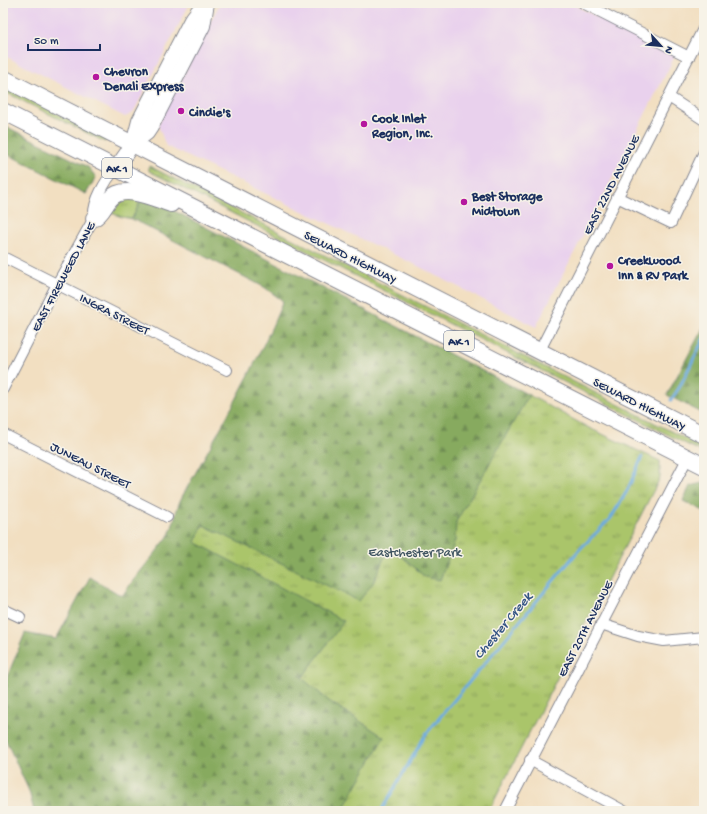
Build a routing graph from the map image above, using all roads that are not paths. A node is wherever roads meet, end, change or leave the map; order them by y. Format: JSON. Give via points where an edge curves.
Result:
{"nodes":[{"id":1,"x":204,"y":3,"type":"edge"},
{"id":2,"x":207,"y":3,"type":"edge"},
{"id":3,"x":583,"y":3,"type":"edge"},
{"id":4,"x":703,"y":30,"type":"edge"},
{"id":5,"x":689,"y":57,"type":"junction"},
{"id":6,"x":3,"y":78,"type":"edge"},
{"id":7,"x":669,"y":97,"type":"junction"},
{"id":8,"x":3,"y":111,"type":"edge"},
{"id":9,"x":704,"y":120,"type":"edge"},
{"id":10,"x":133,"y":144,"type":"junction"},
{"id":11,"x":704,"y":152,"type":"edge"},
{"id":12,"x":116,"y":168,"type":"junction"},
{"id":13,"x":617,"y":197,"type":"junction"},
{"id":14,"x":94,"y":218,"type":"junction"},
{"id":15,"x":231,"y":226,"type":"junction"},
{"id":16,"x":3,"y":257,"type":"edge"},
{"id":17,"x":57,"y":284,"type":"junction"},
{"id":18,"x":539,"y":352,"type":"junction"},
{"id":19,"x":227,"y":370,"type":"dead end"},
{"id":20,"x":3,"y":389,"type":"edge"},
{"id":21,"x":3,"y":434,"type":"edge"},
{"id":22,"x":702,"y":434,"type":"edge"},
{"id":23,"x":688,"y":457,"type":"junction"},
{"id":24,"x":704,"y":466,"type":"edge"},
{"id":25,"x":167,"y":517,"type":"dead end"},
{"id":26,"x":3,"y":609,"type":"edge"},
{"id":27,"x":20,"y":617,"type":"dead end"},
{"id":28,"x":601,"y":624,"type":"junction"},
{"id":29,"x":704,"y":637,"type":"edge"},
{"id":30,"x":530,"y":760,"type":"junction"},
{"id":31,"x":505,"y":811,"type":"edge"},
{"id":32,"x":624,"y":811,"type":"edge"}],
"edges":[{"from":1,"to":10,"type":"main road","name":"EAST FIREWEED LANE","via":[[191,20],[139,121]]},
{"from":2,"to":10,"type":"main road","name":"EAST FIREWEED LANE","via":[[203,26],[163,104],[147,132]]},
{"from":3,"to":5,"type":"street"},
{"from":4,"to":5,"type":"street","name":"EAST 22ND AVENUE"},
{"from":5,"to":7,"type":"street","name":"EAST 22ND AVENUE"},
{"from":6,"to":10,"type":"highway","name":"SEWARD HIGHWAY","number":"AK 1"},
{"from":7,"to":9,"type":"street"},
{"from":7,"to":13,"type":"street","name":"EAST 22ND AVENUE"},
{"from":8,"to":12,"type":"highway","name":"SEWARD HIGHWAY","number":"AK 1"},
{"from":10,"to":12,"type":"main road","name":"EAST FIREWEED LANE"},
{"from":10,"to":18,"type":"highway","name":"SEWARD HIGHWAY","number":"AK 1"},
{"from":11,"to":13,"type":"street","via":[[671,223]]},
{"from":12,"to":14,"type":"street","name":"EAST FIREWEED LANE","via":[[109,176],[93,210]]},
{"from":12,"to":15,"type":"highway","name":"SEWARD HIGHWAY","number":"AK 1"},
{"from":13,"to":18,"type":"street","name":"EAST 22ND AVENUE"},
{"from":14,"to":15,"type":"highway","via":[[100,215],[111,198],[121,193],[132,192]]},
{"from":14,"to":17,"type":"street","name":"EAST FIREWEED LANE"},
{"from":15,"to":23,"type":"highway","name":"SEWARD HIGHWAY","number":"AK 1"},
{"from":16,"to":17,"type":"street","name":"INGRA STREET"},
{"from":17,"to":19,"type":"street","name":"INGRA STREET"},
{"from":17,"to":20,"type":"street","name":"EAST FIREWEED LANE"},
{"from":18,"to":22,"type":"highway","name":"SEWARD HIGHWAY","number":"AK 1"},
{"from":21,"to":25,"type":"street","name":"JUNEAU STREET"},
{"from":23,"to":24,"type":"highway","number":"AK 1"},
{"from":23,"to":28,"type":"street","name":"EAST 20TH AVENUE"},
{"from":26,"to":27,"type":"street"},
{"from":28,"to":29,"type":"street","via":[[664,641]]},
{"from":28,"to":30,"type":"street","name":"EAST 20TH AVENUE"},
{"from":30,"to":31,"type":"street","name":"EAST 20TH AVENUE"},
{"from":30,"to":32,"type":"street"}]}
